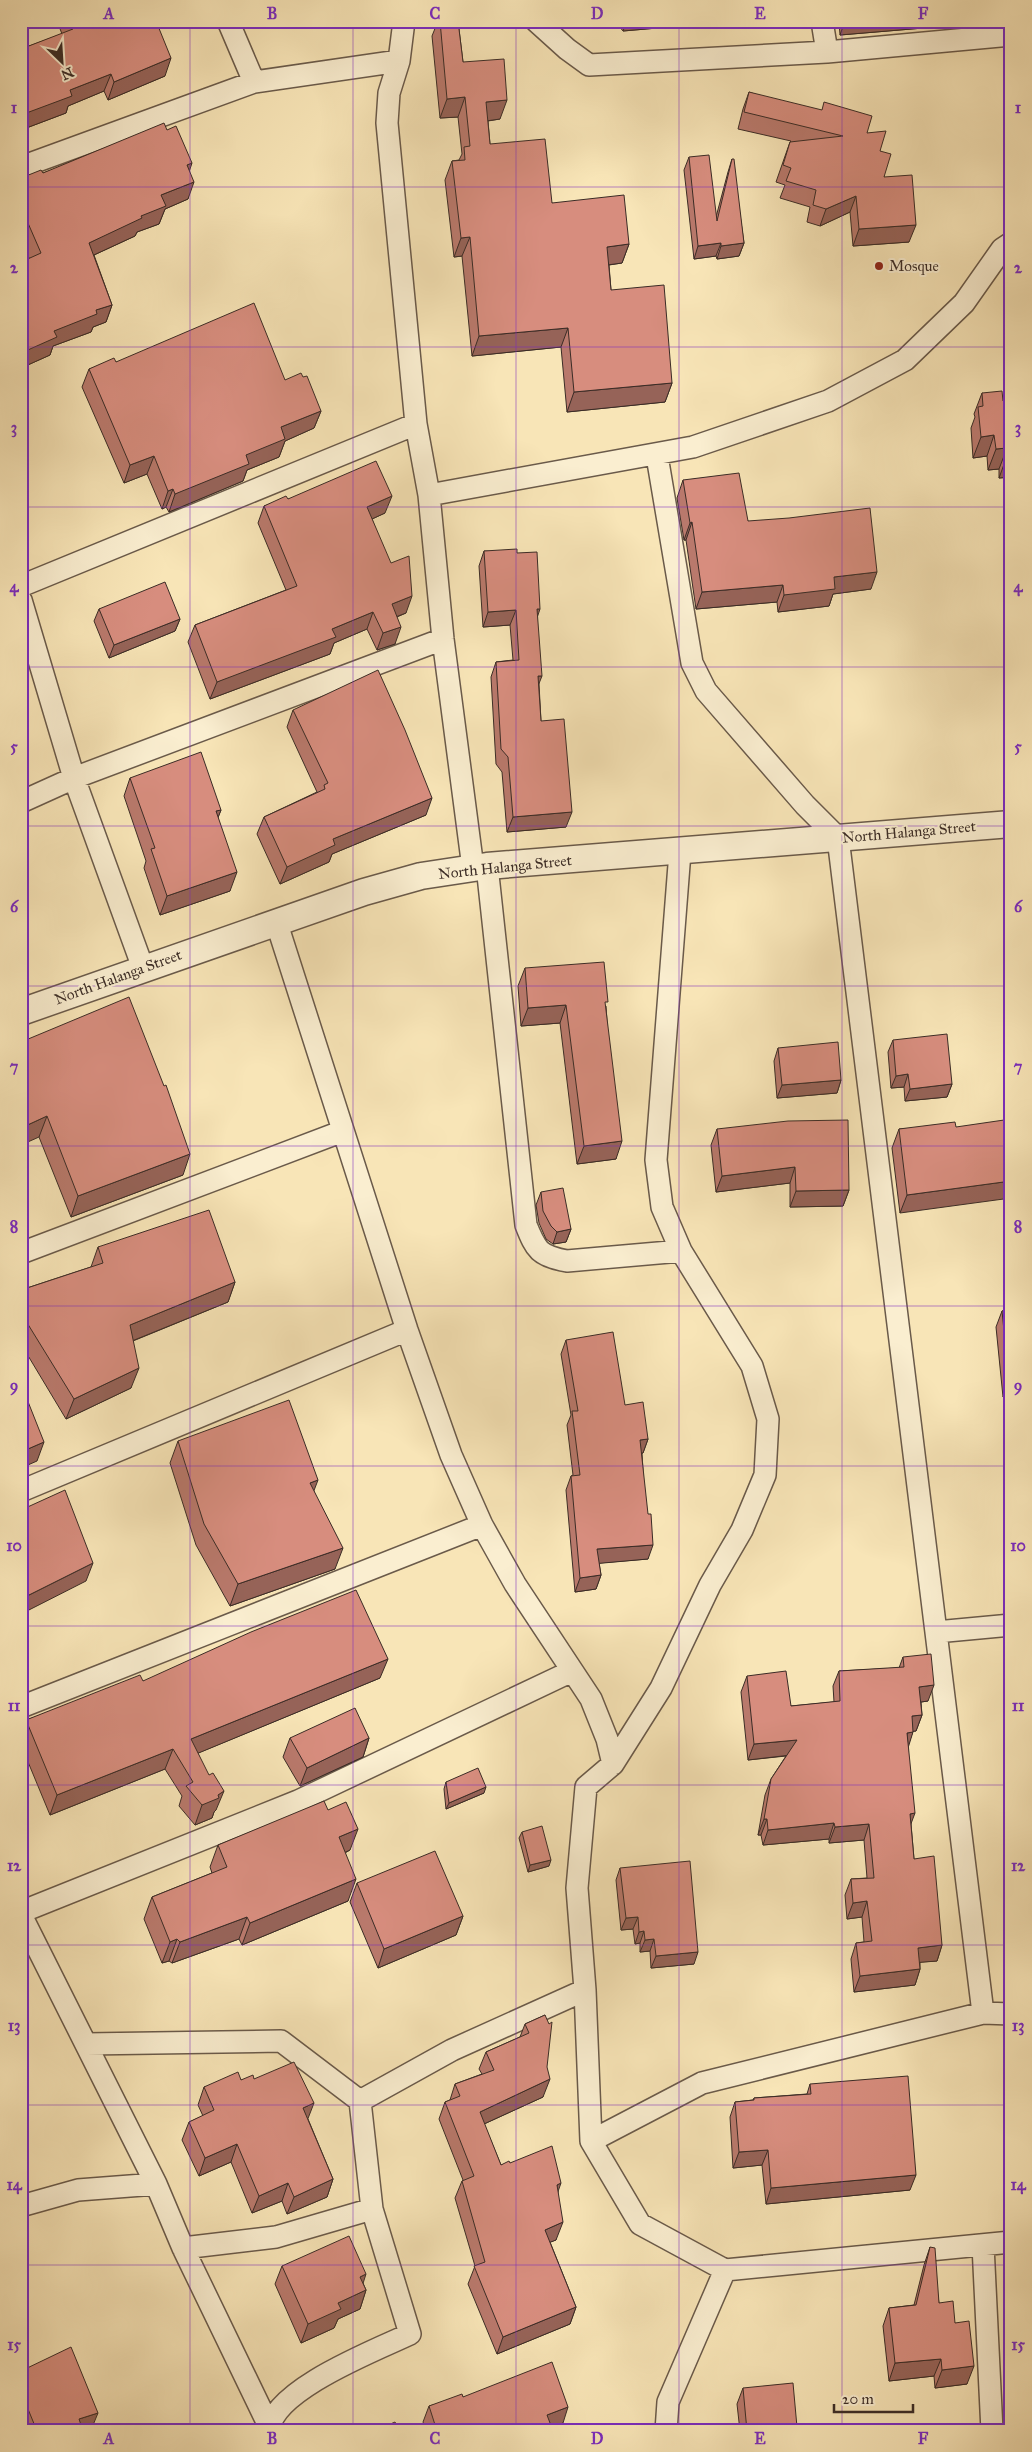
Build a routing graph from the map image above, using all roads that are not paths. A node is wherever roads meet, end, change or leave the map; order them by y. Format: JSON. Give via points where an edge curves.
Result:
{"nodes":[{"id":1,"x":228,"y":21,"type":"edge"},
{"id":2,"x":404,"y":21,"type":"edge"},
{"id":3,"x":536,"y":21,"type":"edge"},
{"id":4,"x":822,"y":21,"type":"edge"},
{"id":5,"x":1011,"y":35,"type":"edge"},
{"id":6,"x":827,"y":52,"type":"junction"},
{"id":7,"x":399,"y":61,"type":"junction"},
{"id":8,"x":254,"y":82,"type":"junction"},
{"id":9,"x":21,"y":167,"type":"edge"},
{"id":10,"x":1011,"y":243,"type":"edge"},
{"id":11,"x":416,"y":424,"type":"junction"},
{"id":12,"x":656,"y":456,"type":"junction"},
{"id":13,"x":429,"y":496,"type":"junction"},
{"id":14,"x":21,"y":586,"type":"edge"},
{"id":15,"x":21,"y":600,"type":"edge"},
{"id":16,"x":443,"y":639,"type":"junction"},
{"id":17,"x":74,"y":778,"type":"junction"},
{"id":18,"x":21,"y":802,"type":"edge"},
{"id":19,"x":1011,"y":824,"type":"edge"},
{"id":20,"x":838,"y":838,"type":"junction"},
{"id":21,"x":680,"y":852,"type":"junction"},
{"id":22,"x":480,"y":867,"type":"junction"},
{"id":23,"x":276,"y":921,"type":"junction"},
{"id":24,"x":143,"y":968,"type":"junction"},
{"id":25,"x":21,"y":1012,"type":"edge"},
{"id":26,"x":343,"y":1130,"type":"junction"},
{"id":27,"x":681,"y":1252,"type":"junction"},
{"id":28,"x":21,"y":1254,"type":"edge"},
{"id":29,"x":407,"y":1330,"type":"junction"},
{"id":30,"x":21,"y":1491,"type":"edge"},
{"id":31,"x":482,"y":1525,"type":"junction"},
{"id":32,"x":1011,"y":1625,"type":"edge"},
{"id":33,"x":936,"y":1632,"type":"junction"},
{"id":34,"x":572,"y":1671,"type":"junction"},
{"id":35,"x":21,"y":1707,"type":"edge"},
{"id":36,"x":613,"y":1764,"type":"junction"},
{"id":37,"x":21,"y":1914,"type":"edge"},
{"id":38,"x":585,"y":1990,"type":"junction"},
{"id":39,"x":983,"y":2013,"type":"junction"},
{"id":40,"x":1011,"y":2014,"type":"edge"},
{"id":41,"x":86,"y":2044,"type":"junction"},
{"id":42,"x":360,"y":2100,"type":"junction"},
{"id":43,"x":592,"y":2141,"type":"junction"},
{"id":44,"x":156,"y":2184,"type":"junction"},
{"id":45,"x":21,"y":2206,"type":"edge"},
{"id":46,"x":372,"y":2209,"type":"junction"},
{"id":47,"x":1011,"y":2242,"type":"edge"},
{"id":48,"x":983,"y":2245,"type":"junction"},
{"id":49,"x":184,"y":2248,"type":"junction"},
{"id":50,"x":725,"y":2270,"type":"junction"},
{"id":51,"x":269,"y":2428,"type":"edge"},
{"id":52,"x":666,"y":2431,"type":"edge"},
{"id":53,"x":992,"y":2431,"type":"edge"}],
"edges":[{"from":1,"to":8,"type":"street"},
{"from":2,"to":7,"type":"street"},
{"from":3,"to":6,"type":"street","via":[[589,65]]},
{"from":4,"to":6,"type":"street"},
{"from":5,"to":6,"type":"street"},
{"from":7,"to":8,"type":"street"},
{"from":7,"to":11,"type":"street","via":[[389,93],[387,123]]},
{"from":8,"to":9,"type":"street"},
{"from":10,"to":12,"type":"street","via":[[1002,249],[964,303],[905,360],[828,400],[693,447]]},
{"from":11,"to":13,"type":"street"},
{"from":11,"to":14,"type":"street"},
{"from":12,"to":13,"type":"street"},
{"from":12,"to":20,"type":"street","via":[[692,663],[697,675],[712,698]]},
{"from":13,"to":16,"type":"street"},
{"from":15,"to":17,"type":"street"},
{"from":16,"to":17,"type":"street"},
{"from":16,"to":22,"type":"street"},
{"from":17,"to":18,"type":"street"},
{"from":17,"to":24,"type":"street"},
{"from":19,"to":20,"type":"street","name":"North Halanga Street"},
{"from":20,"to":21,"type":"street","name":"North Halanga Street"},
{"from":20,"to":33,"type":"street"},
{"from":21,"to":22,"type":"street","name":"North Halanga Street"},
{"from":21,"to":27,"type":"street","via":[[656,1160],[662,1207]]},
{"from":22,"to":23,"type":"street","name":"North Halanga Street","via":[[420,876]]},
{"from":22,"to":27,"type":"street","via":[[526,1225],[535,1248],[550,1258],[567,1261]]},
{"from":23,"to":24,"type":"street","name":"North Halanga Street"},
{"from":23,"to":26,"type":"street"},
{"from":24,"to":25,"type":"street","name":"North Halanga Street"},
{"from":26,"to":28,"type":"street"},
{"from":26,"to":29,"type":"street"},
{"from":27,"to":36,"type":"street","via":[[752,1366],[768,1419],[765,1475],[742,1530],[710,1585],[661,1688]]},
{"from":29,"to":30,"type":"street"},
{"from":29,"to":31,"type":"street","via":[[451,1455]]},
{"from":31,"to":34,"type":"street","via":[[515,1584]]},
{"from":31,"to":35,"type":"street"},
{"from":32,"to":33,"type":"street"},
{"from":33,"to":39,"type":"street"},
{"from":34,"to":36,"type":"street","via":[[591,1699],[608,1739]]},
{"from":34,"to":37,"type":"street","via":[[298,1802]]},
{"from":36,"to":38,"type":"street","via":[[586,1787],[577,1888]]},
{"from":37,"to":41,"type":"street"},
{"from":38,"to":42,"type":"street","via":[[452,2050]]},
{"from":38,"to":43,"type":"street"},
{"from":39,"to":40,"type":"street"},
{"from":39,"to":43,"type":"street","via":[[702,2083]]},
{"from":41,"to":42,"type":"street","via":[[281,2041]]},
{"from":41,"to":44,"type":"street"},
{"from":42,"to":46,"type":"street"},
{"from":43,"to":50,"type":"street","via":[[640,2224]]},
{"from":44,"to":45,"type":"street","via":[[78,2190]]},
{"from":44,"to":49,"type":"street"},
{"from":46,"to":49,"type":"street","via":[[276,2237]]},
{"from":46,"to":51,"type":"street","via":[[410,2334],[310,2382],[278,2409]]},
{"from":47,"to":48,"type":"street"},
{"from":48,"to":50,"type":"street"},
{"from":48,"to":53,"type":"street"},
{"from":49,"to":51,"type":"street"},
{"from":50,"to":52,"type":"street","via":[[668,2402]]}]}
